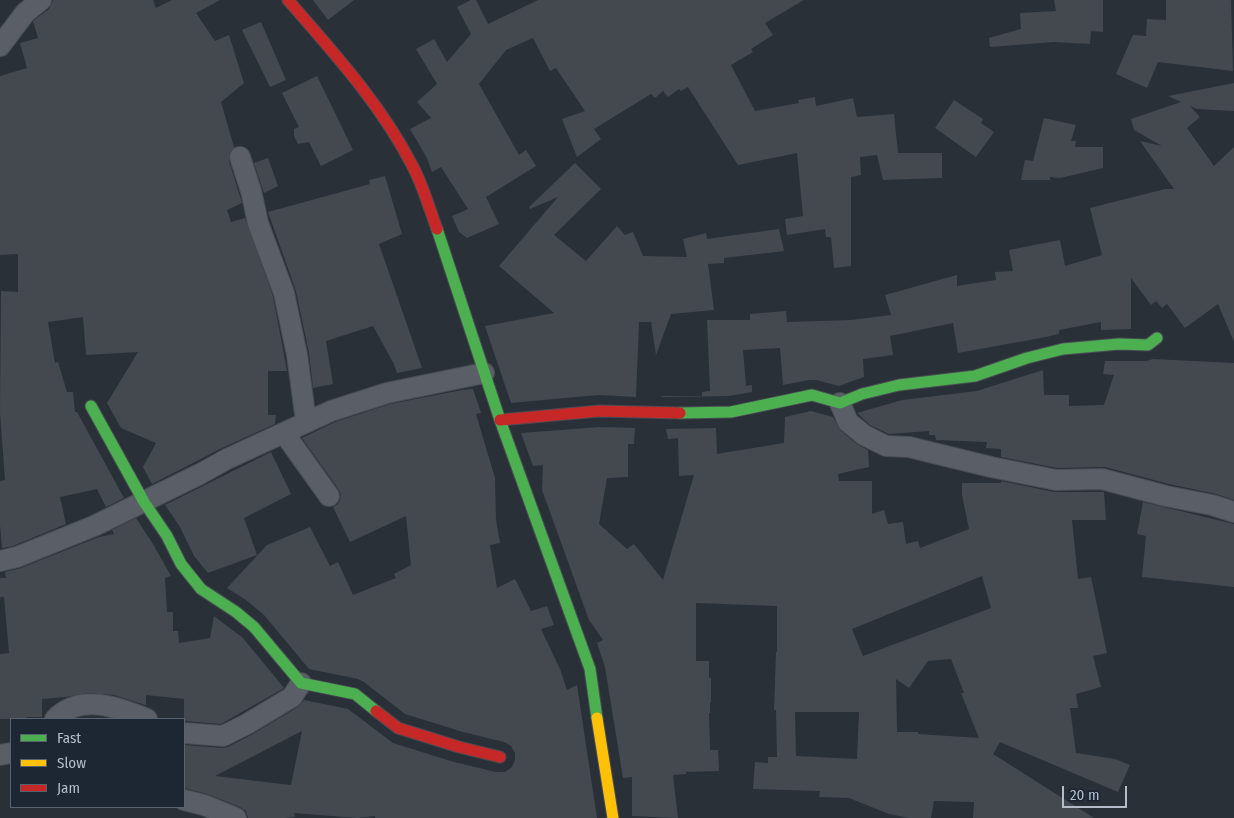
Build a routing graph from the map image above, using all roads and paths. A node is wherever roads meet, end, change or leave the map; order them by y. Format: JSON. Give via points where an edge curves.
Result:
{"nodes":[{"id":1,"x":41,"y":0,"type":"edge"},
{"id":2,"x":288,"y":0,"type":"edge"},
{"id":3,"x":0,"y":46,"type":"edge"},
{"id":4,"x":240,"y":157,"type":"dead end"},
{"id":5,"x":1157,"y":338,"type":"dead end"},
{"id":6,"x":484,"y":373,"type":"junction"},
{"id":7,"x":840,"y":403,"type":"junction"},
{"id":8,"x":91,"y":406,"type":"dead end"},
{"id":9,"x":500,"y":420,"type":"junction"},
{"id":10,"x":306,"y":421,"type":"junction"},
{"id":11,"x":284,"y":433,"type":"junction"},
{"id":12,"x":329,"y":496,"type":"dead end"},
{"id":13,"x":144,"y":502,"type":"junction"},
{"id":14,"x":1234,"y":512,"type":"edge"},
{"id":15,"x":0,"y":561,"type":"edge"},
{"id":16,"x":301,"y":683,"type":"junction"},
{"id":17,"x":56,"y":718,"type":"edge"},
{"id":18,"x":145,"y":718,"type":"edge"},
{"id":19,"x":185,"y":733,"type":"edge"},
{"id":20,"x":500,"y":757,"type":"dead end"},
{"id":21,"x":185,"y":800,"type":"edge"},
{"id":22,"x":236,"y":818,"type":"edge"},
{"id":23,"x":613,"y":818,"type":"edge"}],
"edges":[{"from":1,"to":3,"type":"street","via":[[25,13]]},
{"from":2,"to":6,"type":"street","via":[[382,113],[413,166]]},
{"from":4,"to":10,"type":"street","via":[[258,223],[284,293]]},
{"from":5,"to":7,"type":"street","via":[[1148,345],[1063,349],[975,376],[899,385]]},
{"from":6,"to":9,"type":"street"},
{"from":6,"to":10,"type":"street","via":[[387,393]]},
{"from":7,"to":9,"type":"street","via":[[812,395],[731,412],[599,411]]},
{"from":7,"to":14,"type":"street","via":[[848,422],[886,446],[909,447],[1056,480],[1102,479]]},
{"from":8,"to":13,"type":"street"},
{"from":9,"to":23,"type":"street","via":[[590,669]]},
{"from":10,"to":11,"type":"street"},
{"from":11,"to":12,"type":"street"},
{"from":11,"to":13,"type":"street"},
{"from":13,"to":15,"type":"street","via":[[17,558]]},
{"from":13,"to":16,"type":"street","via":[[181,564],[201,589],[254,628]]},
{"from":16,"to":19,"type":"street","via":[[292,697],[223,736]]},
{"from":16,"to":20,"type":"street","via":[[354,694],[398,728]]},
{"from":17,"to":18,"type":"street","via":[[63,711],[84,704],[121,708]]},
{"from":21,"to":22,"type":"street"}]}
